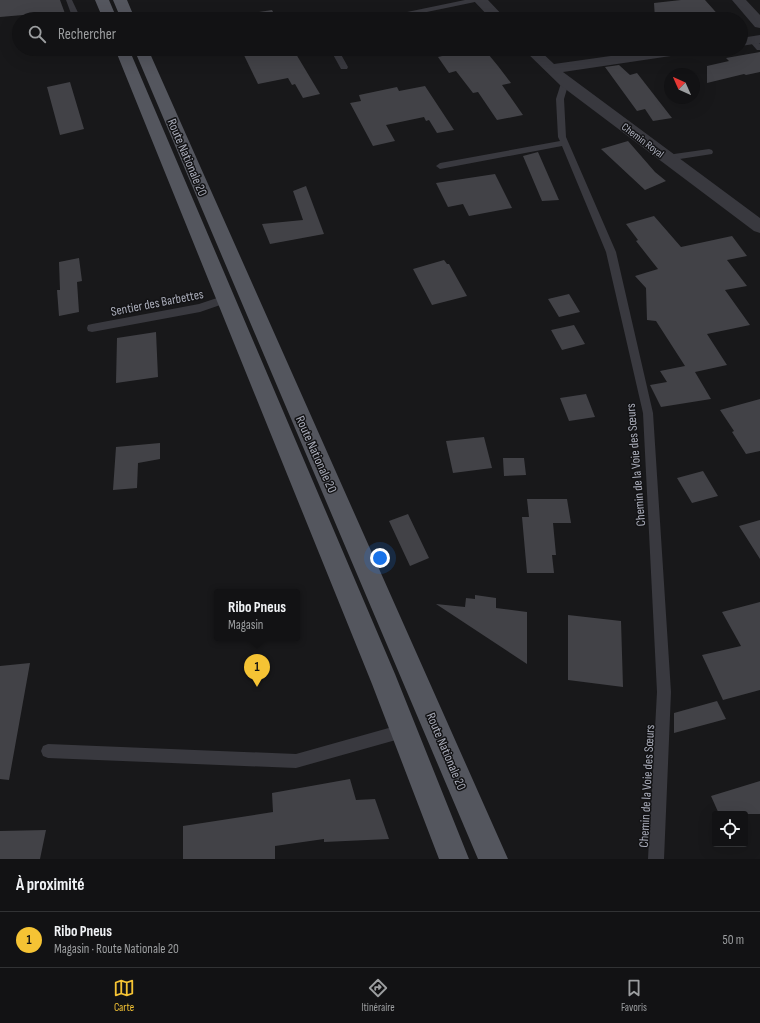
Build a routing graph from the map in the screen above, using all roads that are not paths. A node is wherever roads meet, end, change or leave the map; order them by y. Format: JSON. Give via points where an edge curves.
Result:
{"nodes":[{"id":1,"x":69,"y":0,"type":"edge"},
{"id":2,"x":102,"y":0,"type":"edge"},
{"id":3,"x":120,"y":0,"type":"edge"},
{"id":4,"x":475,"y":0,"type":"edge"},
{"id":5,"x":480,"y":0,"type":"edge"},
{"id":6,"x":738,"y":0,"type":"edge"},
{"id":7,"x":74,"y":12,"type":"edge"},
{"id":8,"x":107,"y":12,"type":"edge"},
{"id":9,"x":125,"y":12,"type":"edge"},
{"id":10,"x":417,"y":12,"type":"edge"},
{"id":11,"x":492,"y":12,"type":"edge"},
{"id":12,"x":760,"y":24,"type":"edge"},
{"id":13,"x":125,"y":56,"type":"edge"},
{"id":14,"x":144,"y":56,"type":"edge"},
{"id":15,"x":338,"y":56,"type":"edge"},
{"id":16,"x":537,"y":56,"type":"edge"},
{"id":17,"x":642,"y":56,"type":"edge"},
{"id":18,"x":344,"y":67,"type":"dead end"},
{"id":19,"x":550,"y":69,"type":"junction"},
{"id":20,"x":565,"y":82,"type":"junction"},
{"id":21,"x":564,"y":143,"type":"junction"},
{"id":22,"x":709,"y":152,"type":"dead end"},
{"id":23,"x":667,"y":158,"type":"junction"},
{"id":24,"x":440,"y":166,"type":"dead end"},
{"id":25,"x":760,"y":227,"type":"edge"},
{"id":26,"x":226,"y":299,"type":"junction"},
{"id":27,"x":92,"y":328,"type":"dead end"},
{"id":28,"x":403,"y":731,"type":"junction"},
{"id":29,"x":48,"y":751,"type":"dead end"},
{"id":30,"x":454,"y":859,"type":"edge"},
{"id":31,"x":493,"y":859,"type":"edge"},
{"id":32,"x":656,"y":859,"type":"edge"}],
"edges":[{"from":1,"to":7,"type":"lane"},
{"from":2,"to":8,"type":"main road"},
{"from":3,"to":9,"type":"main road"},
{"from":4,"to":10,"type":"lane"},
{"from":5,"to":11,"type":"street"},
{"from":6,"to":12,"type":"street"},
{"from":13,"to":26,"type":"main road","name":"Route Nationale 20"},
{"from":14,"to":31,"type":"main road","name":"Route Nationale 20"},
{"from":15,"to":18,"type":"lane"},
{"from":16,"to":19,"type":"street","name":"Chemin Royal"},
{"from":17,"to":19,"type":"street"},
{"from":19,"to":20,"type":"street","name":"Chemin Royal"},
{"from":20,"to":21,"type":"lane","name":"Chemin de la Voie des Sœurs","via":[[560,99]]},
{"from":20,"to":23,"type":"street","name":"Chemin Royal"},
{"from":21,"to":24,"type":"lane"},
{"from":21,"to":32,"type":"lane","name":"Chemin de la Voie des Sœurs","via":[[611,252],[648,413],[664,692]]},
{"from":22,"to":23,"type":"lane"},
{"from":23,"to":25,"type":"street","name":"Chemin Royal"},
{"from":26,"to":27,"type":"lane","name":"Sentier des Barbettes","via":[[200,308]]},
{"from":26,"to":28,"type":"main road","name":"Route Nationale 20"},
{"from":28,"to":29,"type":"lane","via":[[296,761]]},
{"from":28,"to":30,"type":"main road","name":"Route Nationale 20"}]}
